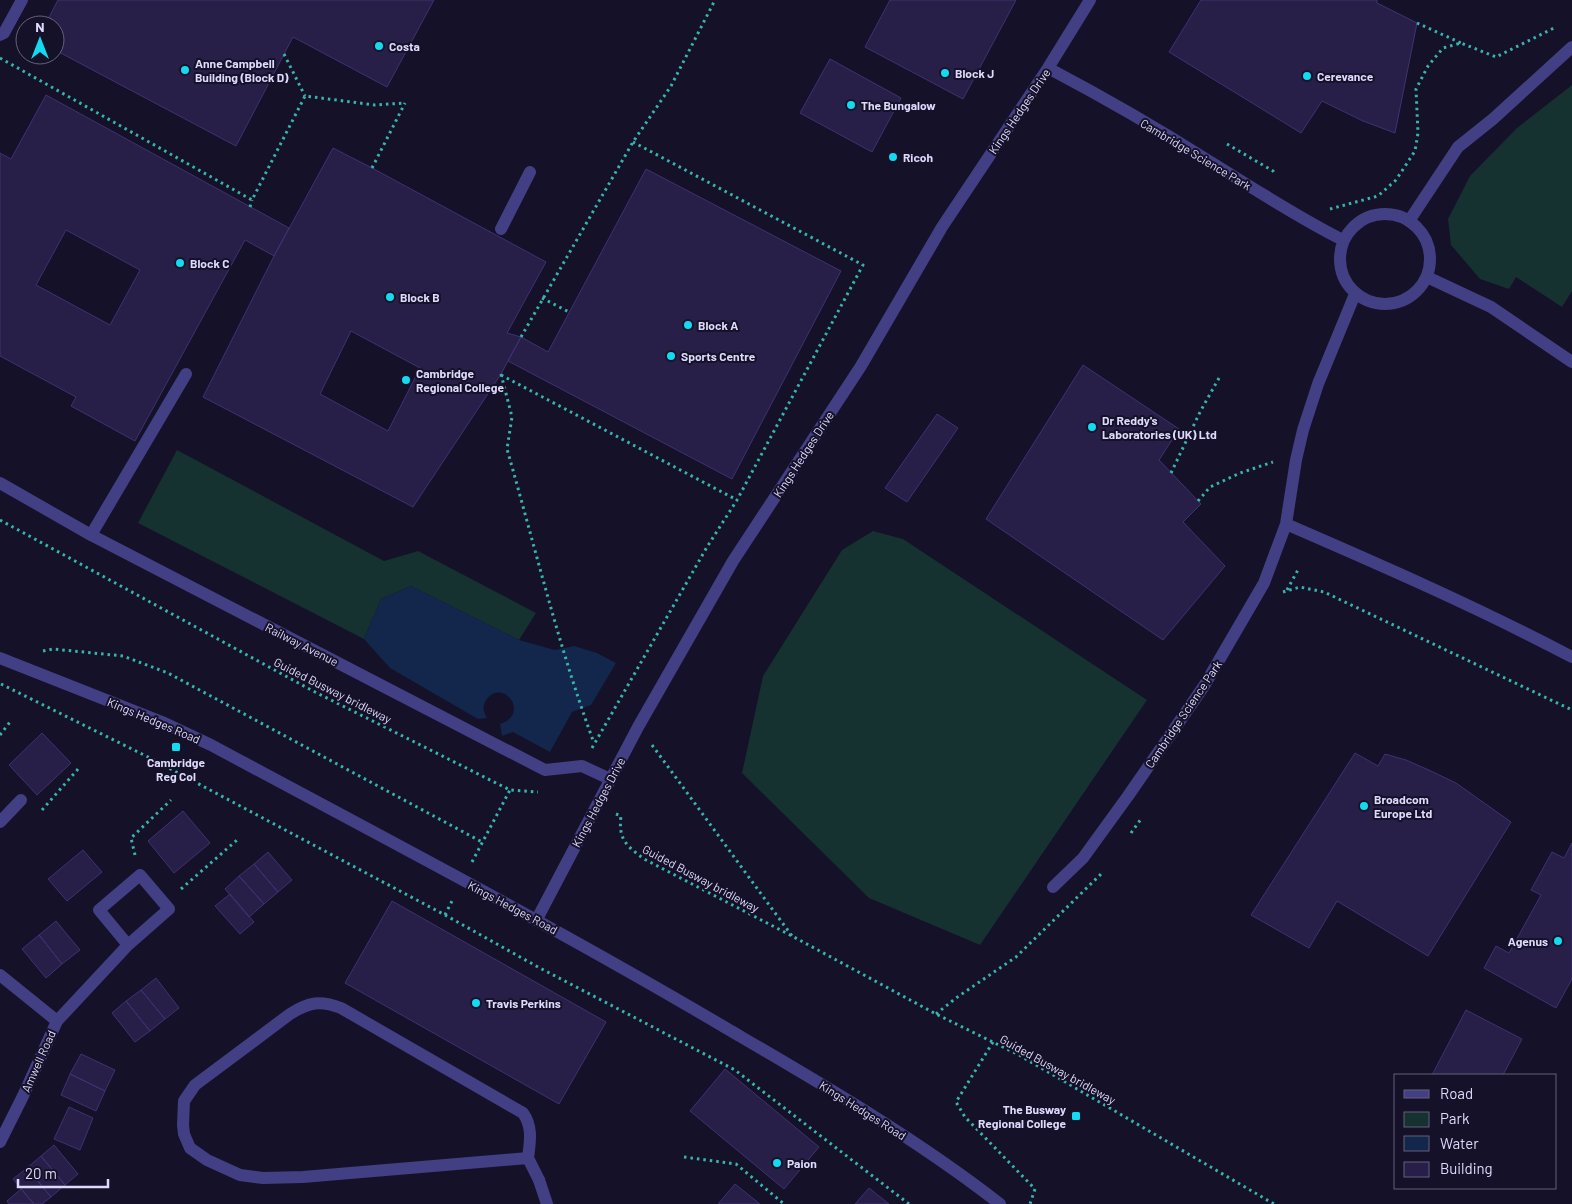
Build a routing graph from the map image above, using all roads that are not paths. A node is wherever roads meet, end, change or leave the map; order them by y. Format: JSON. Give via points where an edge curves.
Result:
{"nodes":[{"id":1,"x":22,"y":0,"type":"edge"},
{"id":2,"x":1090,"y":0,"type":"edge"},
{"id":3,"x":0,"y":36,"type":"edge"},
{"id":4,"x":1572,"y":47,"type":"edge"},
{"id":5,"x":1048,"y":68,"type":"junction"},
{"id":6,"x":530,"y":172,"type":"dead end"},
{"id":7,"x":1409,"y":221,"type":"junction"},
{"id":8,"x":501,"y":228,"type":"dead end"},
{"id":9,"x":1343,"y":240,"type":"junction"},
{"id":10,"x":1427,"y":278,"type":"junction"},
{"id":11,"x":1355,"y":294,"type":"junction"},
{"id":12,"x":1572,"y":362,"type":"edge"},
{"id":13,"x":186,"y":374,"type":"dead end"},
{"id":14,"x":0,"y":483,"type":"edge"},
{"id":15,"x":1286,"y":524,"type":"junction"},
{"id":16,"x":91,"y":535,"type":"junction"},
{"id":17,"x":1572,"y":657,"type":"edge"},
{"id":18,"x":0,"y":658,"type":"edge"},
{"id":19,"x":610,"y":779,"type":"junction"},
{"id":20,"x":21,"y":800,"type":"road end"},
{"id":21,"x":0,"y":822,"type":"edge"},
{"id":22,"x":1054,"y":887,"type":"dead end"},
{"id":23,"x":537,"y":919,"type":"junction"},
{"id":24,"x":128,"y":945,"type":"junction"},
{"id":25,"x":0,"y":975,"type":"edge"},
{"id":26,"x":57,"y":1020,"type":"junction"},
{"id":27,"x":0,"y":1142,"type":"edge"},
{"id":28,"x":528,"y":1158,"type":"junction"},
{"id":29,"x":547,"y":1204,"type":"edge"},
{"id":30,"x":1000,"y":1204,"type":"edge"}],
"edges":[{"from":1,"to":3,"type":"street"},
{"from":2,"to":5,"type":"street","name":"Kings Hedges Drive"},
{"from":4,"to":7,"type":"street","via":[[1458,147]]},
{"from":5,"to":9,"type":"street","name":"Cambridge Science Park"},
{"from":5,"to":19,"type":"street","name":"Kings Hedges Drive","via":[[942,226],[861,366],[733,561]]},
{"from":6,"to":8,"type":"street"},
{"from":7,"to":9,"type":"street","via":[[1395,215],[1379,214],[1365,218]]},
{"from":7,"to":10,"type":"street","via":[[1426,240],[1430,252]]},
{"from":9,"to":11,"type":"street","via":[[1339,254],[1340,269],[1345,283]]},
{"from":10,"to":11,"type":"street","via":[[1419,290],[1395,304],[1381,305]]},
{"from":10,"to":12,"type":"street","via":[[1491,307]]},
{"from":11,"to":15,"type":"street","name":"Cambridge Science Park","via":[[1303,430]]},
{"from":13,"to":16,"type":"street"},
{"from":14,"to":16,"type":"street","name":"Railway Avenue"},
{"from":15,"to":17,"type":"street","via":[[1507,622]]},
{"from":15,"to":22,"type":"street","name":"Cambridge Science Park","via":[[1264,583],[1204,686],[1083,858]]},
{"from":16,"to":19,"type":"street","name":"Railway Avenue","via":[[545,770],[582,766]]},
{"from":18,"to":23,"type":"street","name":"Kings Hedges Road","via":[[162,722],[211,745]]},
{"from":19,"to":23,"type":"street","name":"Kings Hedges Drive"},
{"from":20,"to":21,"type":"street"},
{"from":23,"to":30,"type":"street","name":"Kings Hedges Road","via":[[853,1102],[960,1173]]},
{"from":24,"to":24,"type":"street","name":"Amwell Road","via":[[99,910],[140,875],[170,909]]},
{"from":24,"to":26,"type":"street","name":"Amwell Road"},
{"from":25,"to":26,"type":"street"},
{"from":26,"to":27,"type":"street","name":"Amwell Road"},
{"from":28,"to":28,"type":"street","via":[[303,1177],[240,1175],[190,1148],[184,1134],[184,1101],[195,1086],[302,1006],[331,1004],[523,1113],[530,1134]]},
{"from":28,"to":29,"type":"street"}]}
